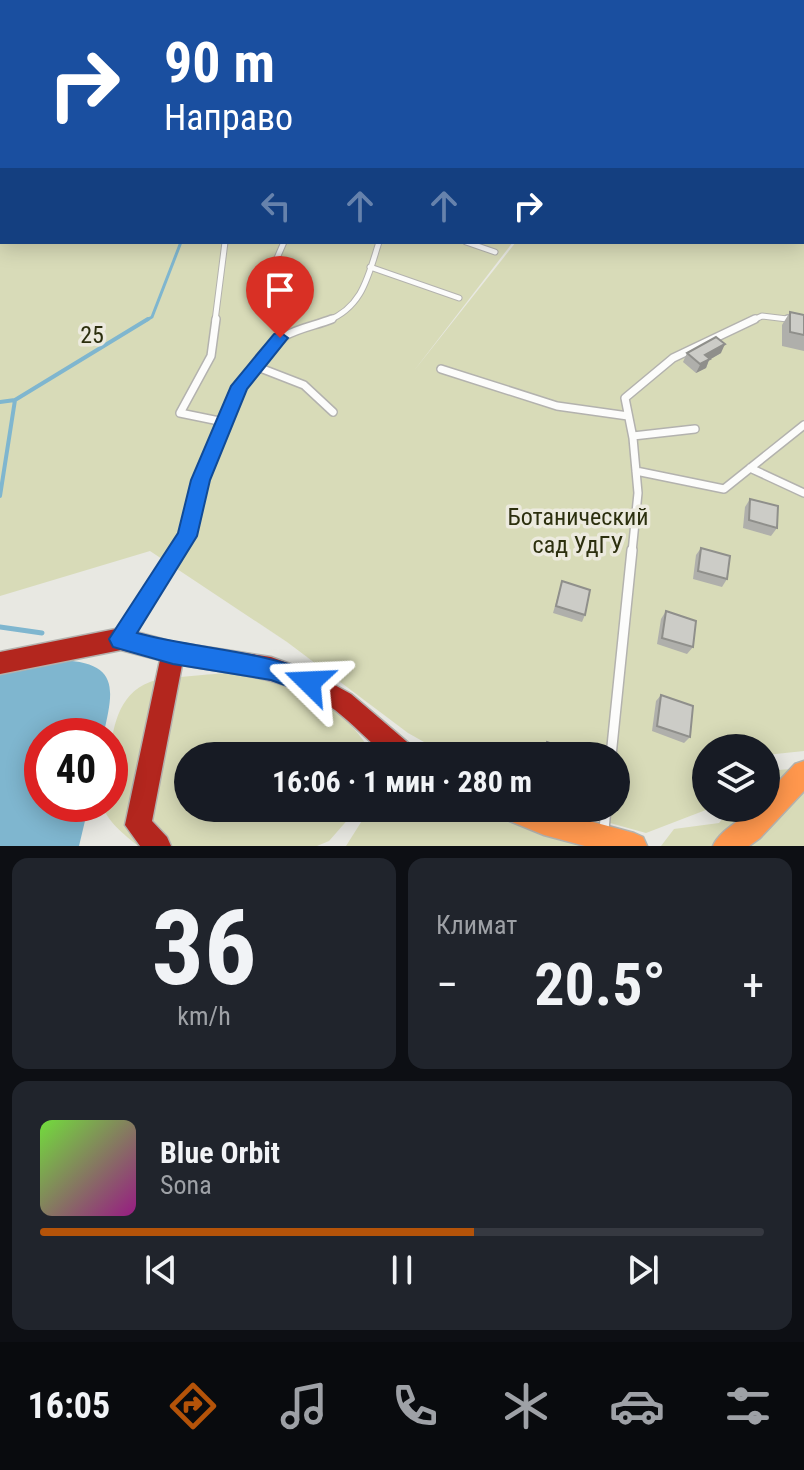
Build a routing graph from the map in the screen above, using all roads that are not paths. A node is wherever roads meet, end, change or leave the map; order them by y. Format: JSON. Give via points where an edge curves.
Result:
{"nodes":[{"id":1,"x":225,"y":244,"type":"edge"},
{"id":2,"x":283,"y":244,"type":"edge"},
{"id":3,"x":378,"y":244,"type":"edge"},
{"id":4,"x":472,"y":244,"type":"edge"},
{"id":5,"x":495,"y":252,"type":"dead end"},
{"id":6,"x":274,"y":265,"type":"dead end"},
{"id":7,"x":370,"y":267,"type":"junction"},
{"id":8,"x":459,"y":298,"type":"dead end"},
{"id":9,"x":804,"y":321,"type":"edge"},
{"id":10,"x":255,"y":366,"type":"junction"},
{"id":11,"x":441,"y":369,"type":"dead end"},
{"id":12,"x":333,"y":412,"type":"dead end"},
{"id":13,"x":628,"y":416,"type":"junction"},
{"id":14,"x":224,"y":422,"type":"junction"},
{"id":15,"x":804,"y":425,"type":"edge"},
{"id":16,"x":695,"y":429,"type":"dead end"},
{"id":17,"x":633,"y":436,"type":"junction"},
{"id":18,"x":750,"y":468,"type":"junction"},
{"id":19,"x":636,"y":471,"type":"junction"},
{"id":20,"x":804,"y":493,"type":"edge"},
{"id":21,"x":121,"y":639,"type":"junction"},
{"id":22,"x":173,"y":653,"type":"junction"},
{"id":23,"x":0,"y":663,"type":"edge"},
{"id":24,"x":388,"y":742,"type":"edge"},
{"id":25,"x":612,"y":742,"type":"edge"},
{"id":26,"x":804,"y":773,"type":"edge"},
{"id":27,"x":550,"y":822,"type":"edge"},
{"id":28,"x":605,"y":822,"type":"edge"},
{"id":29,"x":603,"y":840,"type":"junction"},
{"id":30,"x":158,"y":846,"type":"edge"},
{"id":31,"x":634,"y":846,"type":"edge"},
{"id":32,"x":726,"y":846,"type":"edge"}],
"edges":[{"from":1,"to":14,"type":"lane","via":[[211,356],[180,413]]},
{"from":2,"to":6,"type":"lane"},
{"from":3,"to":7,"type":"lane"},
{"from":4,"to":5,"type":"lane"},
{"from":7,"to":8,"type":"lane"},
{"from":7,"to":10,"type":"lane","via":[[353,306],[280,338]]},
{"from":9,"to":13,"type":"lane","via":[[762,316],[673,358],[625,398]]},
{"from":10,"to":12,"type":"lane","via":[[304,385]]},
{"from":10,"to":14,"type":"lane"},
{"from":11,"to":13,"type":"lane","via":[[563,408]]},
{"from":13,"to":17,"type":"lane"},
{"from":14,"to":21,"type":"lane","via":[[187,536]]},
{"from":15,"to":18,"type":"lane"},
{"from":16,"to":17,"type":"lane"},
{"from":17,"to":19,"type":"lane"},
{"from":18,"to":19,"type":"lane","via":[[724,489]]},
{"from":18,"to":20,"type":"lane"},
{"from":19,"to":25,"type":"lane"},
{"from":21,"to":22,"type":"street"},
{"from":21,"to":23,"type":"street"},
{"from":22,"to":24,"type":"street","via":[[271,668],[309,682],[343,702]]},
{"from":22,"to":30,"type":"street","via":[[138,825]]},
{"from":26,"to":32,"type":"street","via":[[751,829]]},
{"from":27,"to":29,"type":"street"},
{"from":28,"to":29,"type":"lane"},
{"from":29,"to":31,"type":"street"}]}
